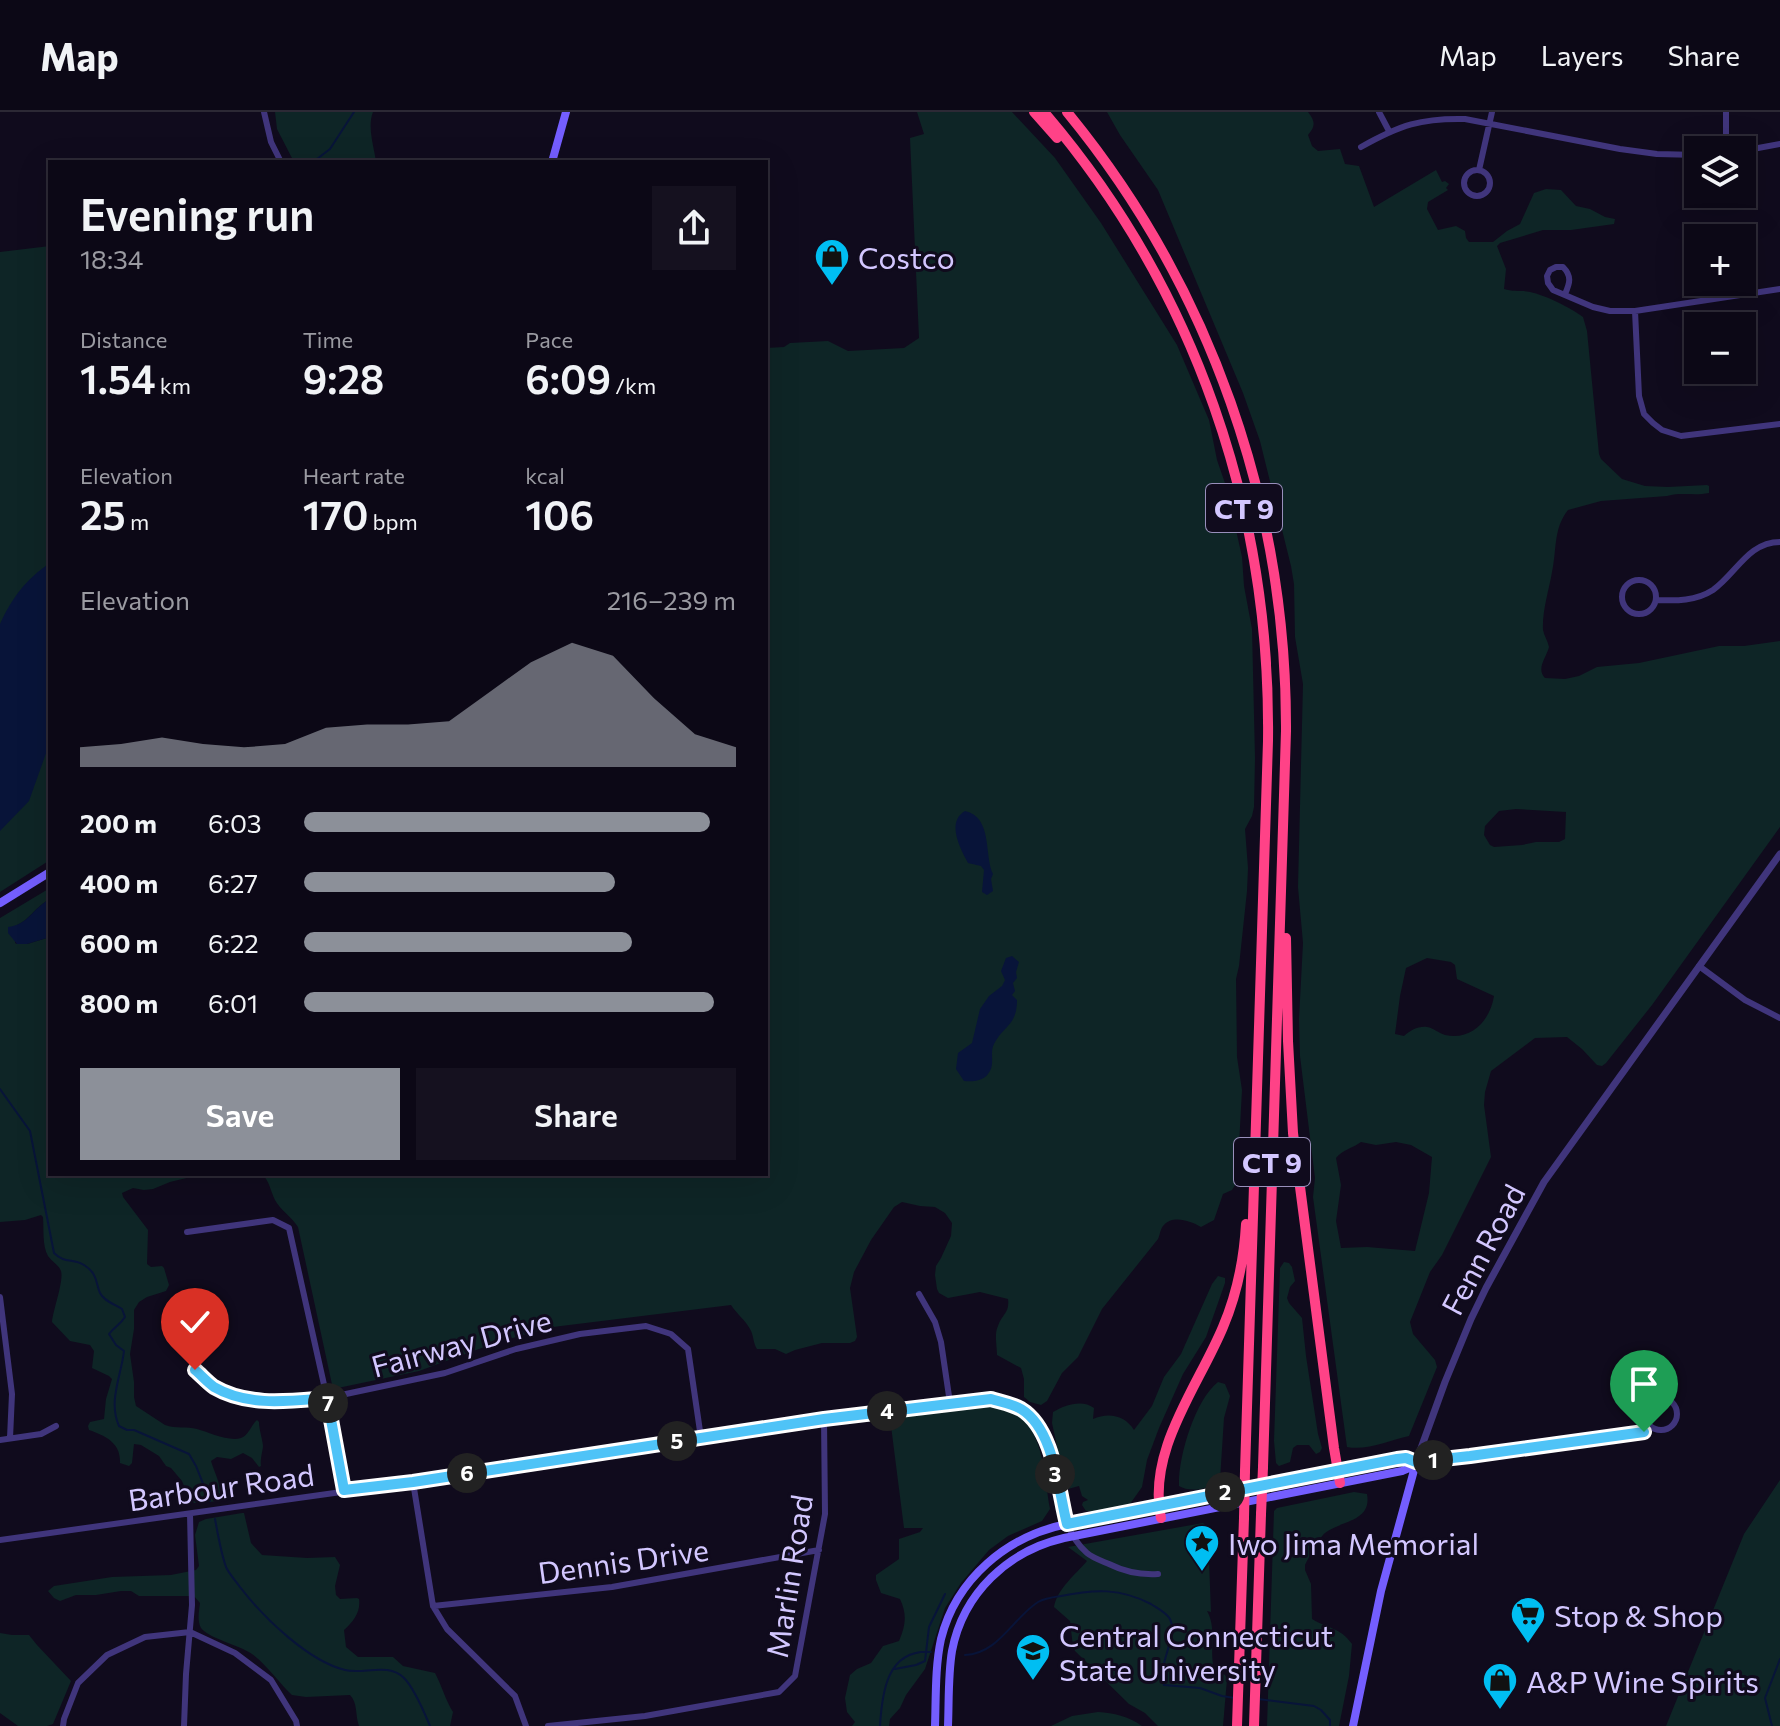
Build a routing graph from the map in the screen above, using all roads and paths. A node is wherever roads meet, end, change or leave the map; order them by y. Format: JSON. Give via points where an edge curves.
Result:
{"nodes":[{"id":1,"x":264,"y":112,"type":"edge"},
{"id":2,"x":566,"y":112,"type":"edge"},
{"id":3,"x":1034,"y":112,"type":"edge"},
{"id":4,"x":1044,"y":112,"type":"edge"},
{"id":5,"x":1067,"y":112,"type":"edge"},
{"id":6,"x":1379,"y":112,"type":"edge"},
{"id":7,"x":1492,"y":112,"type":"edge"},
{"id":8,"x":1726,"y":112,"type":"edge"},
{"id":9,"x":1489,"y":124,"type":"junction"},
{"id":10,"x":1389,"y":131,"type":"junction"},
{"id":11,"x":1726,"y":136,"type":"edge"},
{"id":12,"x":1780,"y":144,"type":"edge"},
{"id":13,"x":1361,"y":147,"type":"dead end"},
{"id":14,"x":1756,"y":148,"type":"edge"},
{"id":15,"x":1684,"y":155,"type":"edge"},
{"id":16,"x":280,"y":160,"type":"edge"},
{"id":17,"x":553,"y":160,"type":"edge"},
{"id":18,"x":1083,"y":161,"type":"junction"},
{"id":19,"x":1479,"y":170,"type":"junction"},
{"id":20,"x":1780,"y":289,"type":"edge"},
{"id":21,"x":1565,"y":294,"type":"junction"},
{"id":22,"x":1635,"y":311,"type":"junction"},
{"id":23,"x":1780,"y":424,"type":"edge"},
{"id":24,"x":1780,"y":542,"type":"edge"},
{"id":25,"x":1657,"y":600,"type":"junction"},
{"id":26,"x":1780,"y":854,"type":"edge"},
{"id":27,"x":1282,"y":857,"type":"junction"},
{"id":28,"x":48,"y":873,"type":"edge"},
{"id":29,"x":0,"y":903,"type":"edge"},
{"id":30,"x":1699,"y":966,"type":"junction"},
{"id":31,"x":1780,"y":1018,"type":"edge"},
{"id":32,"x":1254,"y":1179,"type":"junction"},
{"id":33,"x":187,"y":1232,"type":"dead end"},
{"id":34,"x":919,"y":1294,"type":"dead end"},
{"id":35,"x":0,"y":1297,"type":"edge"},
{"id":36,"x":2,"y":1333,"type":"edge"},
{"id":37,"x":190,"y":1335,"type":"dead end"},
{"id":38,"x":327,"y":1398,"type":"junction"},
{"id":39,"x":950,"y":1403,"type":"junction"},
{"id":40,"x":824,"y":1419,"type":"junction"},
{"id":41,"x":56,"y":1426,"type":"dead end"},
{"id":42,"x":1652,"y":1428,"type":"junction"},
{"id":43,"x":10,"y":1438,"type":"junction"},
{"id":44,"x":701,"y":1438,"type":"junction"},
{"id":45,"x":0,"y":1440,"type":"edge"},
{"id":46,"x":1416,"y":1462,"type":"junction"},
{"id":47,"x":1338,"y":1470,"type":"junction"},
{"id":48,"x":413,"y":1482,"type":"junction"},
{"id":49,"x":1340,"y":1483,"type":"junction"},
{"id":50,"x":344,"y":1490,"type":"junction"},
{"id":51,"x":1158,"y":1506,"type":"junction"},
{"id":52,"x":190,"y":1514,"type":"junction"},
{"id":53,"x":1161,"y":1518,"type":"junction"},
{"id":54,"x":1067,"y":1524,"type":"junction"},
{"id":55,"x":1074,"y":1536,"type":"junction"},
{"id":56,"x":0,"y":1540,"type":"edge"},
{"id":57,"x":819,"y":1550,"type":"junction"},
{"id":58,"x":1158,"y":1574,"type":"dead end"},
{"id":59,"x":433,"y":1606,"type":"junction"},
{"id":60,"x":948,"y":1619,"type":"junction"},
{"id":61,"x":960,"y":1625,"type":"junction"},
{"id":62,"x":190,"y":1632,"type":"junction"},
{"id":63,"x":936,"y":1703,"type":"junction"},
{"id":64,"x":949,"y":1703,"type":"junction"},
{"id":65,"x":1237,"y":1723,"type":"edge"},
{"id":66,"x":1254,"y":1723,"type":"edge"},
{"id":67,"x":63,"y":1726,"type":"edge"},
{"id":68,"x":184,"y":1726,"type":"edge"},
{"id":69,"x":297,"y":1726,"type":"edge"},
{"id":70,"x":526,"y":1726,"type":"edge"},
{"id":71,"x":548,"y":1726,"type":"edge"},
{"id":72,"x":935,"y":1726,"type":"edge"},
{"id":73,"x":948,"y":1726,"type":"edge"},
{"id":74,"x":1353,"y":1726,"type":"edge"}],
"edges":[{"from":1,"to":16,"type":"street"},
{"from":2,"to":17,"type":"main road"},
{"from":3,"to":18,"type":"highway"},
{"from":4,"to":18,"type":"highway","number":"CT 9"},
{"from":5,"to":27,"type":"highway","number":"CT 9","via":[[1120,183],[1180,283],[1222,377],[1249,457],[1272,560],[1284,662]]},
{"from":6,"to":10,"type":"street"},
{"from":7,"to":9,"type":"street"},
{"from":8,"to":11,"type":"street"},
{"from":9,"to":10,"type":"street","via":[[1440,119]]},
{"from":9,"to":15,"type":"street","via":[[1620,149]]},
{"from":9,"to":19,"type":"street"},
{"from":10,"to":13,"type":"street"},
{"from":12,"to":14,"type":"street"},
{"from":18,"to":32,"type":"highway","number":"CT 9","via":[[1148,260],[1189,342],[1227,444],[1254,557],[1265,637],[1268,718]]},
{"from":19,"to":19,"type":"street","via":[[1467,174],[1464,182],[1476,196],[1484,194],[1490,182]]},
{"from":20,"to":22,"type":"street"},
{"from":21,"to":21,"type":"street","via":[[1570,278],[1563,267],[1556,267],[1550,270],[1548,283]]},
{"from":21,"to":22,"type":"street","via":[[1593,307]]},
{"from":22,"to":23,"type":"street","via":[[1639,396],[1653,423],[1681,436]]},
{"from":24,"to":25,"type":"street","via":[[1756,549],[1699,597]]},
{"from":25,"to":25,"type":"street","via":[[1651,583],[1640,579],[1626,585],[1622,595],[1629,611],[1640,614]]},
{"from":26,"to":30,"type":"street","name":"Fenn Road"},
{"from":27,"to":47,"type":"highway","via":[[1293,1133]]},
{"from":27,"to":66,"type":"highway","number":"CT 9","bridge":true},
{"from":28,"to":29,"type":"main road"},
{"from":30,"to":31,"type":"street"},
{"from":30,"to":46,"type":"street","name":"Fenn Road","via":[[1544,1182],[1482,1295]]},
{"from":32,"to":51,"type":"highway","via":[[1234,1299],[1171,1437]]},
{"from":32,"to":65,"type":"highway","number":"CT 9","bridge":true},
{"from":33,"to":38,"type":"street","via":[[273,1220],[289,1228]]},
{"from":34,"to":39,"type":"street","via":[[941,1342]]},
{"from":35,"to":36,"type":"street"},
{"from":36,"to":43,"type":"street","via":[[12,1394]]},
{"from":37,"to":38,"type":"street","name":"Fairway Drive","via":[[195,1370],[214,1387],[254,1400]]},
{"from":38,"to":44,"type":"street","name":"Fairway Drive","via":[[445,1373],[580,1334],[646,1326],[671,1334],[688,1349]]},
{"from":38,"to":50,"type":"street"},
{"from":39,"to":40,"type":"street","name":"Barbour Road"},
{"from":39,"to":54,"type":"street","name":"Barbour Road","via":[[991,1399],[1023,1410],[1034,1421],[1049,1447]]},
{"from":40,"to":44,"type":"street","name":"Barbour Road"},
{"from":40,"to":57,"type":"street","name":"Marlin Road","via":[[825,1514]]},
{"from":41,"to":43,"type":"street"},
{"from":42,"to":42,"type":"street","via":[[1665,1430],[1674,1424],[1677,1411],[1671,1401],[1657,1398],[1647,1405],[1645,1418]]},
{"from":42,"to":46,"type":"street","via":[[1636,1435]]},
{"from":43,"to":45,"type":"street"},
{"from":44,"to":48,"type":"street","name":"Barbour Road"},
{"from":46,"to":47,"type":"main road","via":[[1401,1458]]},
{"from":46,"to":49,"type":"main road","via":[[1402,1471]]},
{"from":46,"to":74,"type":"main road","name":"Fenn Road","via":[[1381,1591]]},
{"from":47,"to":49,"type":"highway"},
{"from":47,"to":51,"type":"main road"},
{"from":48,"to":50,"type":"street","name":"Barbour Road"},
{"from":48,"to":59,"type":"street"},
{"from":49,"to":53,"type":"main road"},
{"from":50,"to":52,"type":"street","name":"Barbour Road"},
{"from":51,"to":53,"type":"highway"},
{"from":51,"to":54,"type":"main road"},
{"from":52,"to":56,"type":"street","name":"Barbour Road"},
{"from":52,"to":62,"type":"street"},
{"from":53,"to":55,"type":"main road"},
{"from":54,"to":55,"type":"street","name":"Barbour Road"},
{"from":54,"to":60,"type":"main road","via":[[1024,1538],[992,1558],[958,1598]]},
{"from":55,"to":58,"type":"street","name":"Barbour Road","via":[[1088,1554],[1103,1562]]},
{"from":55,"to":61,"type":"main road","via":[[1035,1547],[1001,1568],[974,1597]]},
{"from":57,"to":59,"type":"street","name":"Dennis Drive","via":[[612,1587]]},
{"from":57,"to":71,"type":"street","name":"Marlin Road","via":[[795,1676],[779,1692],[645,1716]]},
{"from":59,"to":70,"type":"street","via":[[447,1629],[515,1696]]},
{"from":60,"to":61,"type":"main road"},
{"from":60,"to":63,"type":"main road","via":[[939,1653]]},
{"from":61,"to":64,"type":"main road","via":[[952,1653]]},
{"from":62,"to":67,"type":"street","via":[[145,1637],[107,1655],[78,1683]]},
{"from":62,"to":68,"type":"street"},
{"from":62,"to":69,"type":"street","via":[[235,1653],[271,1680]]},
{"from":63,"to":64,"type":"main road"},
{"from":63,"to":72,"type":"main road"},
{"from":64,"to":73,"type":"main road"}]}
